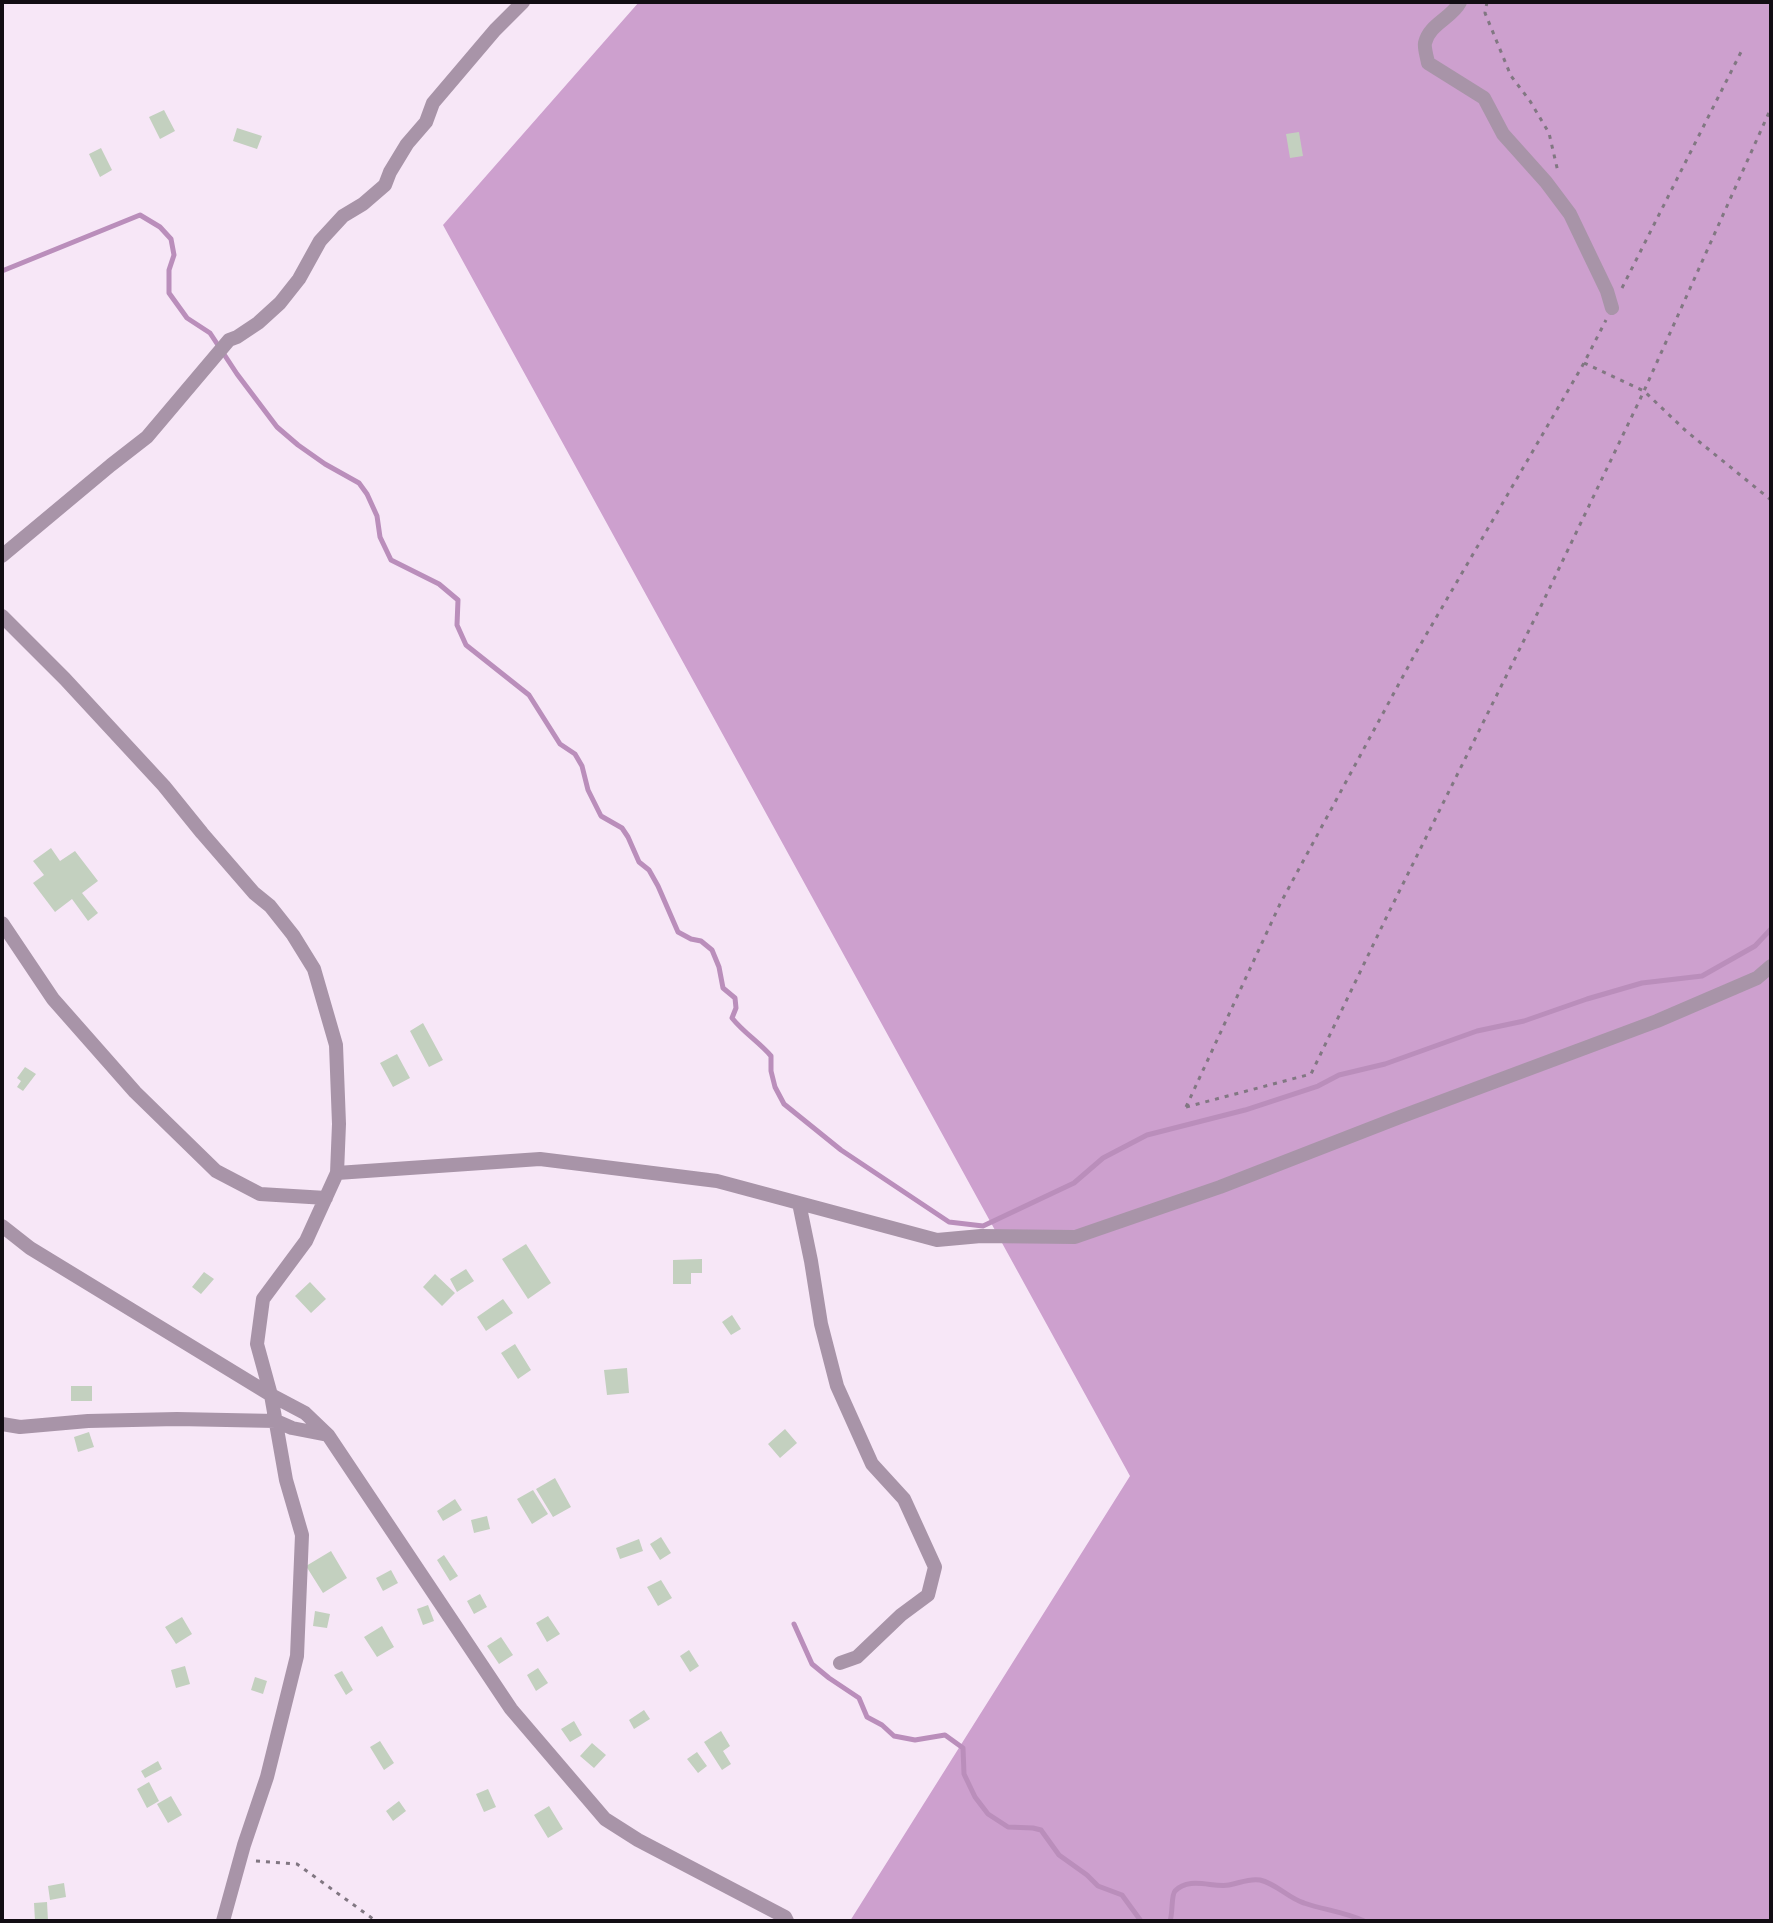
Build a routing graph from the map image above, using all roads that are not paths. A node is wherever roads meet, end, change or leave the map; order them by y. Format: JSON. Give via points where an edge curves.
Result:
{"nodes":[{"id":1,"x":523,"y":2,"type":"edge"},
{"id":2,"x":1460,"y":2,"type":"edge"},
{"id":3,"x":1612,"y":308,"type":"road end"},
{"id":4,"x":2,"y":556,"type":"edge"},
{"id":5,"x":2,"y":616,"type":"edge"},
{"id":6,"x":2,"y":923,"type":"edge"},
{"id":7,"x":1771,"y":966,"type":"edge"},
{"id":8,"x":337,"y":1173,"type":"junction"},
{"id":9,"x":326,"y":1198,"type":"junction"},
{"id":10,"x":799,"y":1203,"type":"junction"},
{"id":11,"x":2,"y":1226,"type":"edge"},
{"id":12,"x":271,"y":1395,"type":"junction"},
{"id":13,"x":276,"y":1421,"type":"junction"},
{"id":14,"x":2,"y":1424,"type":"edge"},
{"id":15,"x":328,"y":1435,"type":"junction"},
{"id":16,"x":840,"y":1663,"type":"dead end"},
{"id":17,"x":223,"y":1921,"type":"edge"},
{"id":18,"x":787,"y":1921,"type":"edge"}],
"edges":[{"from":1,"to":4,"type":"street","via":[[433,103],[385,185],[320,241],[280,303],[229,340],[147,437]]},
{"from":2,"to":3,"type":"street","via":[[1425,43],[1428,63],[1484,98],[1503,134],[1570,214]]},
{"from":5,"to":8,"type":"street","via":[[164,786],[270,906],[314,969],[336,1045]]},
{"from":6,"to":9,"type":"street","via":[[53,999],[135,1092],[216,1171],[260,1194]]},
{"from":7,"to":10,"type":"street","via":[[1757,978],[1657,1021],[1075,1237],[937,1240]]},
{"from":8,"to":9,"type":"street"},
{"from":8,"to":10,"type":"street","via":[[540,1159],[717,1181]]},
{"from":9,"to":12,"type":"street","via":[[306,1241],[263,1299],[257,1344]]},
{"from":10,"to":16,"type":"street","via":[[837,1386],[872,1464],[904,1499],[935,1567],[928,1595],[857,1657]]},
{"from":11,"to":12,"type":"street"},
{"from":12,"to":13,"type":"street"},
{"from":12,"to":15,"type":"street","via":[[305,1413]]},
{"from":13,"to":14,"type":"street"},
{"from":13,"to":15,"type":"street"},
{"from":13,"to":17,"type":"street","via":[[302,1535],[297,1656]]},
{"from":15,"to":18,"type":"street","via":[[511,1709],[605,1819]]}]}
